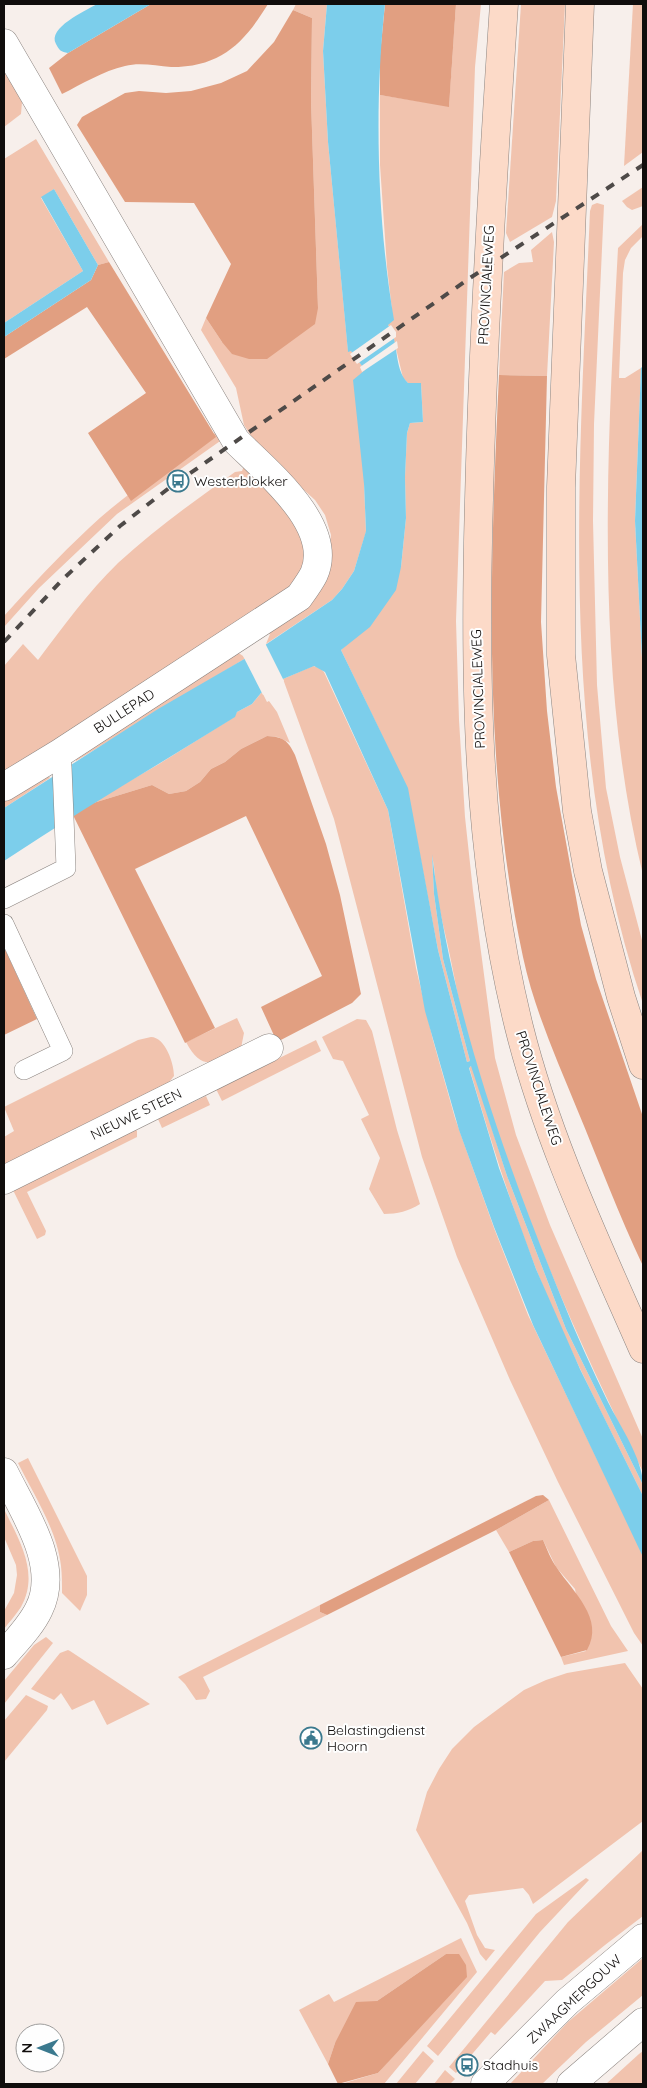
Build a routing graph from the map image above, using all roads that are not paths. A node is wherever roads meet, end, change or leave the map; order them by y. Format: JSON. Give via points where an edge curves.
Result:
{"nodes":[{"id":1,"x":504,"y":4,"type":"edge"},
{"id":2,"x":580,"y":4,"type":"edge"},
{"id":3,"x":4,"y":43,"type":"edge"},
{"id":4,"x":61,"y":760,"type":"junction"},
{"id":5,"x":4,"y":786,"type":"edge"},
{"id":6,"x":4,"y":899,"type":"edge"},
{"id":7,"x":4,"y":924,"type":"edge"},
{"id":8,"x":268,"y":1048,"type":"dead end"},
{"id":9,"x":643,"y":1065,"type":"edge"},
{"id":10,"x":24,"y":1070,"type":"dead end"},
{"id":11,"x":4,"y":1180,"type":"edge"},
{"id":12,"x":643,"y":1349,"type":"edge"},
{"id":13,"x":4,"y":1472,"type":"edge"},
{"id":14,"x":4,"y":1655,"type":"edge"},
{"id":15,"x":643,"y":1938,"type":"edge"},
{"id":16,"x":643,"y":2022,"type":"edge"},
{"id":17,"x":485,"y":2084,"type":"edge"},
{"id":18,"x":571,"y":2084,"type":"edge"}],
"edges":[{"from":1,"to":12,"type":"main road","name":"PROVINCIALEWEG","via":[[482,373],[476,617],[481,787],[495,900],[513,1000],[532,1074],[572,1187]]},
{"from":2,"to":9,"type":"main road","via":[[561,487],[561,655],[577,811],[588,871],[620,997]]},
{"from":3,"to":4,"type":"street","name":"BULLEPAD","via":[[236,441],[284,488],[312,526],[318,549],[314,573],[299,597]]},
{"from":4,"to":5,"type":"street","name":"BULLEPAD"},
{"from":4,"to":6,"type":"lane","via":[[66,868]]},
{"from":7,"to":10,"type":"lane","via":[[63,1051]]},
{"from":8,"to":11,"type":"street","name":"NIEUWE STEEN"},
{"from":13,"to":14,"type":"street","via":[[38,1541],[47,1578],[40,1608]]},
{"from":15,"to":17,"type":"street","name":"ZWAAGMERGOUW","via":[[567,2002]]},
{"from":16,"to":18,"type":"street"}]}
